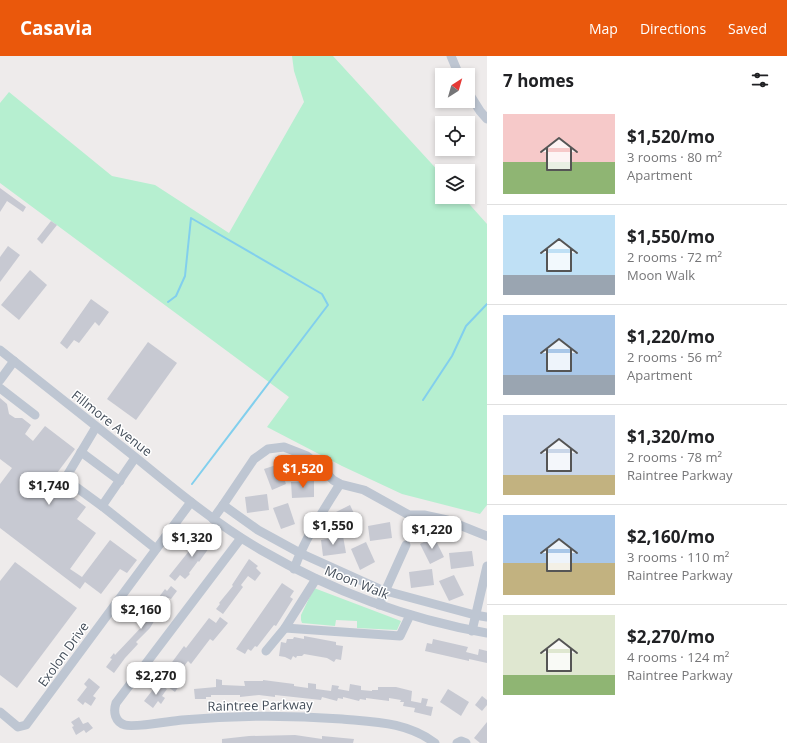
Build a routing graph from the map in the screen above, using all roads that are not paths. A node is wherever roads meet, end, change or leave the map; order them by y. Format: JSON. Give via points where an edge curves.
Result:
{"nodes":[{"id":1,"x":451,"y":56,"type":"edge"},
{"id":2,"x":456,"y":68,"type":"edge"},
{"id":3,"x":475,"y":103,"type":"edge"},
{"id":4,"x":487,"y":120,"type":"edge"},
{"id":5,"x":0,"y":350,"type":"edge"},
{"id":6,"x":14,"y":361,"type":"junction"},
{"id":7,"x":0,"y":380,"type":"edge"},
{"id":8,"x":0,"y":388,"type":"edge"},
{"id":9,"x":35,"y":415,"type":"dead end"},
{"id":10,"x":96,"y":427,"type":"junction"},
{"id":11,"x":81,"y":452,"type":"junction"},
{"id":12,"x":135,"y":458,"type":"junction"},
{"id":13,"x":120,"y":481,"type":"junction"},
{"id":14,"x":340,"y":484,"type":"junction"},
{"id":15,"x":191,"y":502,"type":"junction"},
{"id":16,"x":102,"y":506,"type":"junction"},
{"id":17,"x":223,"y":506,"type":"junction"},
{"id":18,"x":210,"y":517,"type":"junction"},
{"id":19,"x":487,"y":536,"type":"edge"},
{"id":20,"x":241,"y":538,"type":"junction"},
{"id":21,"x":406,"y":545,"type":"dead end"},
{"id":22,"x":156,"y":549,"type":"junction"},
{"id":23,"x":300,"y":553,"type":"junction"},
{"id":24,"x":487,"y":566,"type":"edge"},
{"id":25,"x":294,"y":568,"type":"junction"},
{"id":26,"x":316,"y":579,"type":"junction"},
{"id":27,"x":385,"y":590,"type":"junction"},
{"id":28,"x":379,"y":605,"type":"junction"},
{"id":29,"x":410,"y":615,"type":"junction"},
{"id":30,"x":475,"y":615,"type":"junction"},
{"id":31,"x":487,"y":617,"type":"edge"},
{"id":32,"x":285,"y":628,"type":"junction"},
{"id":33,"x":472,"y":631,"type":"junction"},
{"id":34,"x":487,"y":633,"type":"edge"},
{"id":35,"x":266,"y":651,"type":"dead end"},
{"id":36,"x":0,"y":712,"type":"edge"},
{"id":37,"x":435,"y":743,"type":"edge"},
{"id":38,"x":457,"y":743,"type":"edge"},
{"id":39,"x":466,"y":743,"type":"edge"}],
"edges":[{"from":1,"to":2,"type":"street"},
{"from":3,"to":4,"type":"street"},
{"from":5,"to":6,"type":"street","name":"Fillmore Avenue"},
{"from":6,"to":7,"type":"street"},
{"from":6,"to":10,"type":"street","name":"Fillmore Avenue"},
{"from":8,"to":9,"type":"street"},
{"from":10,"to":11,"type":"street"},
{"from":10,"to":12,"type":"street","name":"Fillmore Avenue"},
{"from":11,"to":13,"type":"street"},
{"from":11,"to":16,"type":"street","via":[[64,479]]},
{"from":12,"to":13,"type":"street"},
{"from":12,"to":15,"type":"street","name":"Fillmore Avenue"},
{"from":13,"to":16,"type":"street"},
{"from":14,"to":17,"type":"street","via":[[307,456],[284,447],[268,448],[254,459]]},
{"from":14,"to":19,"type":"street","via":[[364,490],[410,515],[448,520]]},
{"from":14,"to":23,"type":"street"},
{"from":15,"to":18,"type":"street","name":"Fillmore Avenue"},
{"from":15,"to":22,"type":"street","name":"Exolon Drive"},
{"from":16,"to":22,"type":"street"},
{"from":17,"to":18,"type":"street"},
{"from":17,"to":23,"type":"street","via":[[258,530]]},
{"from":18,"to":20,"type":"street","name":"Moon Walk"},
{"from":20,"to":25,"type":"street","name":"Moon Walk"},
{"from":20,"to":37,"type":"street","name":"Raintree Parkway","via":[[116,703],[114,713],[119,722],[128,726],[263,715],[329,718],[388,723],[414,731]]},
{"from":21,"to":27,"type":"street"},
{"from":22,"to":36,"type":"street","name":"Exolon Drive","via":[[26,725],[18,727]]},
{"from":23,"to":25,"type":"street"},
{"from":23,"to":27,"type":"street"},
{"from":24,"to":30,"type":"street"},
{"from":25,"to":26,"type":"street","name":"Moon Walk"},
{"from":26,"to":28,"type":"street","name":"Moon Walk"},
{"from":26,"to":32,"type":"street"},
{"from":27,"to":28,"type":"street"},
{"from":27,"to":30,"type":"street"},
{"from":28,"to":29,"type":"street","name":"Moon Walk"},
{"from":29,"to":32,"type":"street","via":[[400,636]]},
{"from":29,"to":33,"type":"street","name":"Moon Walk"},
{"from":30,"to":31,"type":"street"},
{"from":30,"to":33,"type":"street"},
{"from":32,"to":35,"type":"street"},
{"from":33,"to":34,"type":"street","name":"Moon Walk"},
{"from":38,"to":39,"type":"street"}]}
